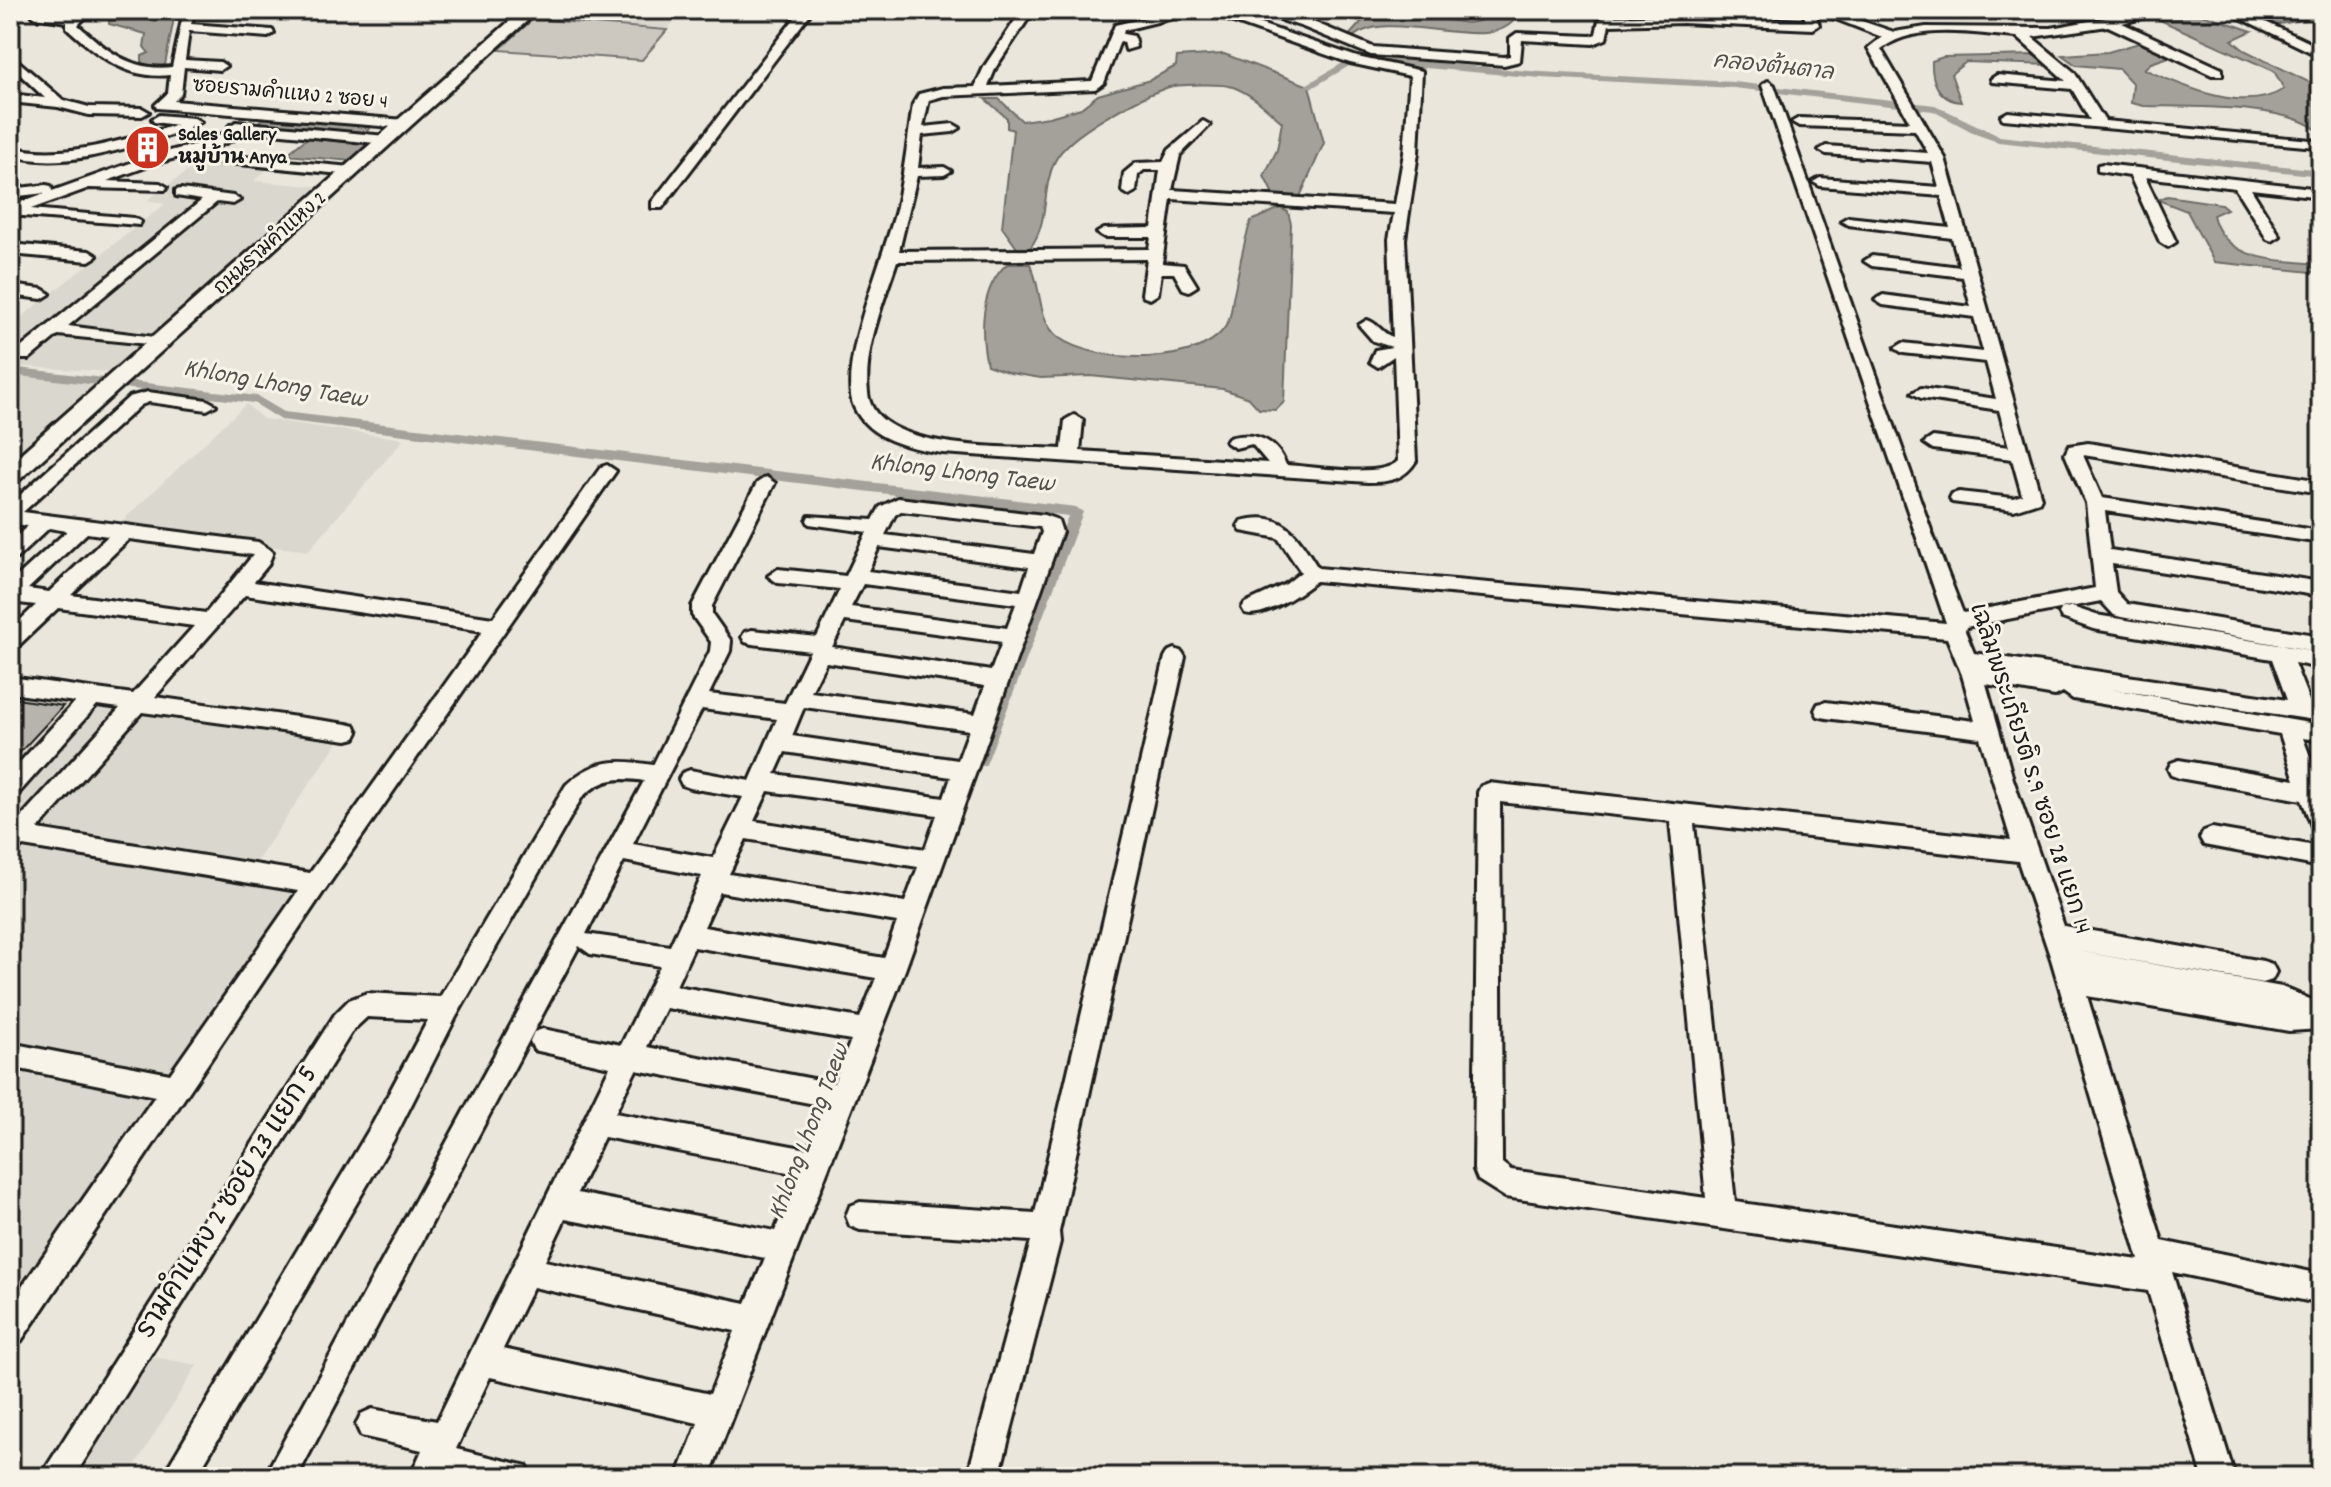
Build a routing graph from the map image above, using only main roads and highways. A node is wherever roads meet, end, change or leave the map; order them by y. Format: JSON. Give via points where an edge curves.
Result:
{"nodes":[{"id":1,"x":531,"y":10,"type":"edge"},
{"id":2,"x":10,"y":476,"type":"edge"}],
"edges":[{"from":1,"to":2,"type":"main road","name":"ถนนรามคำแหง 2","via":[[393,128]]}]}
